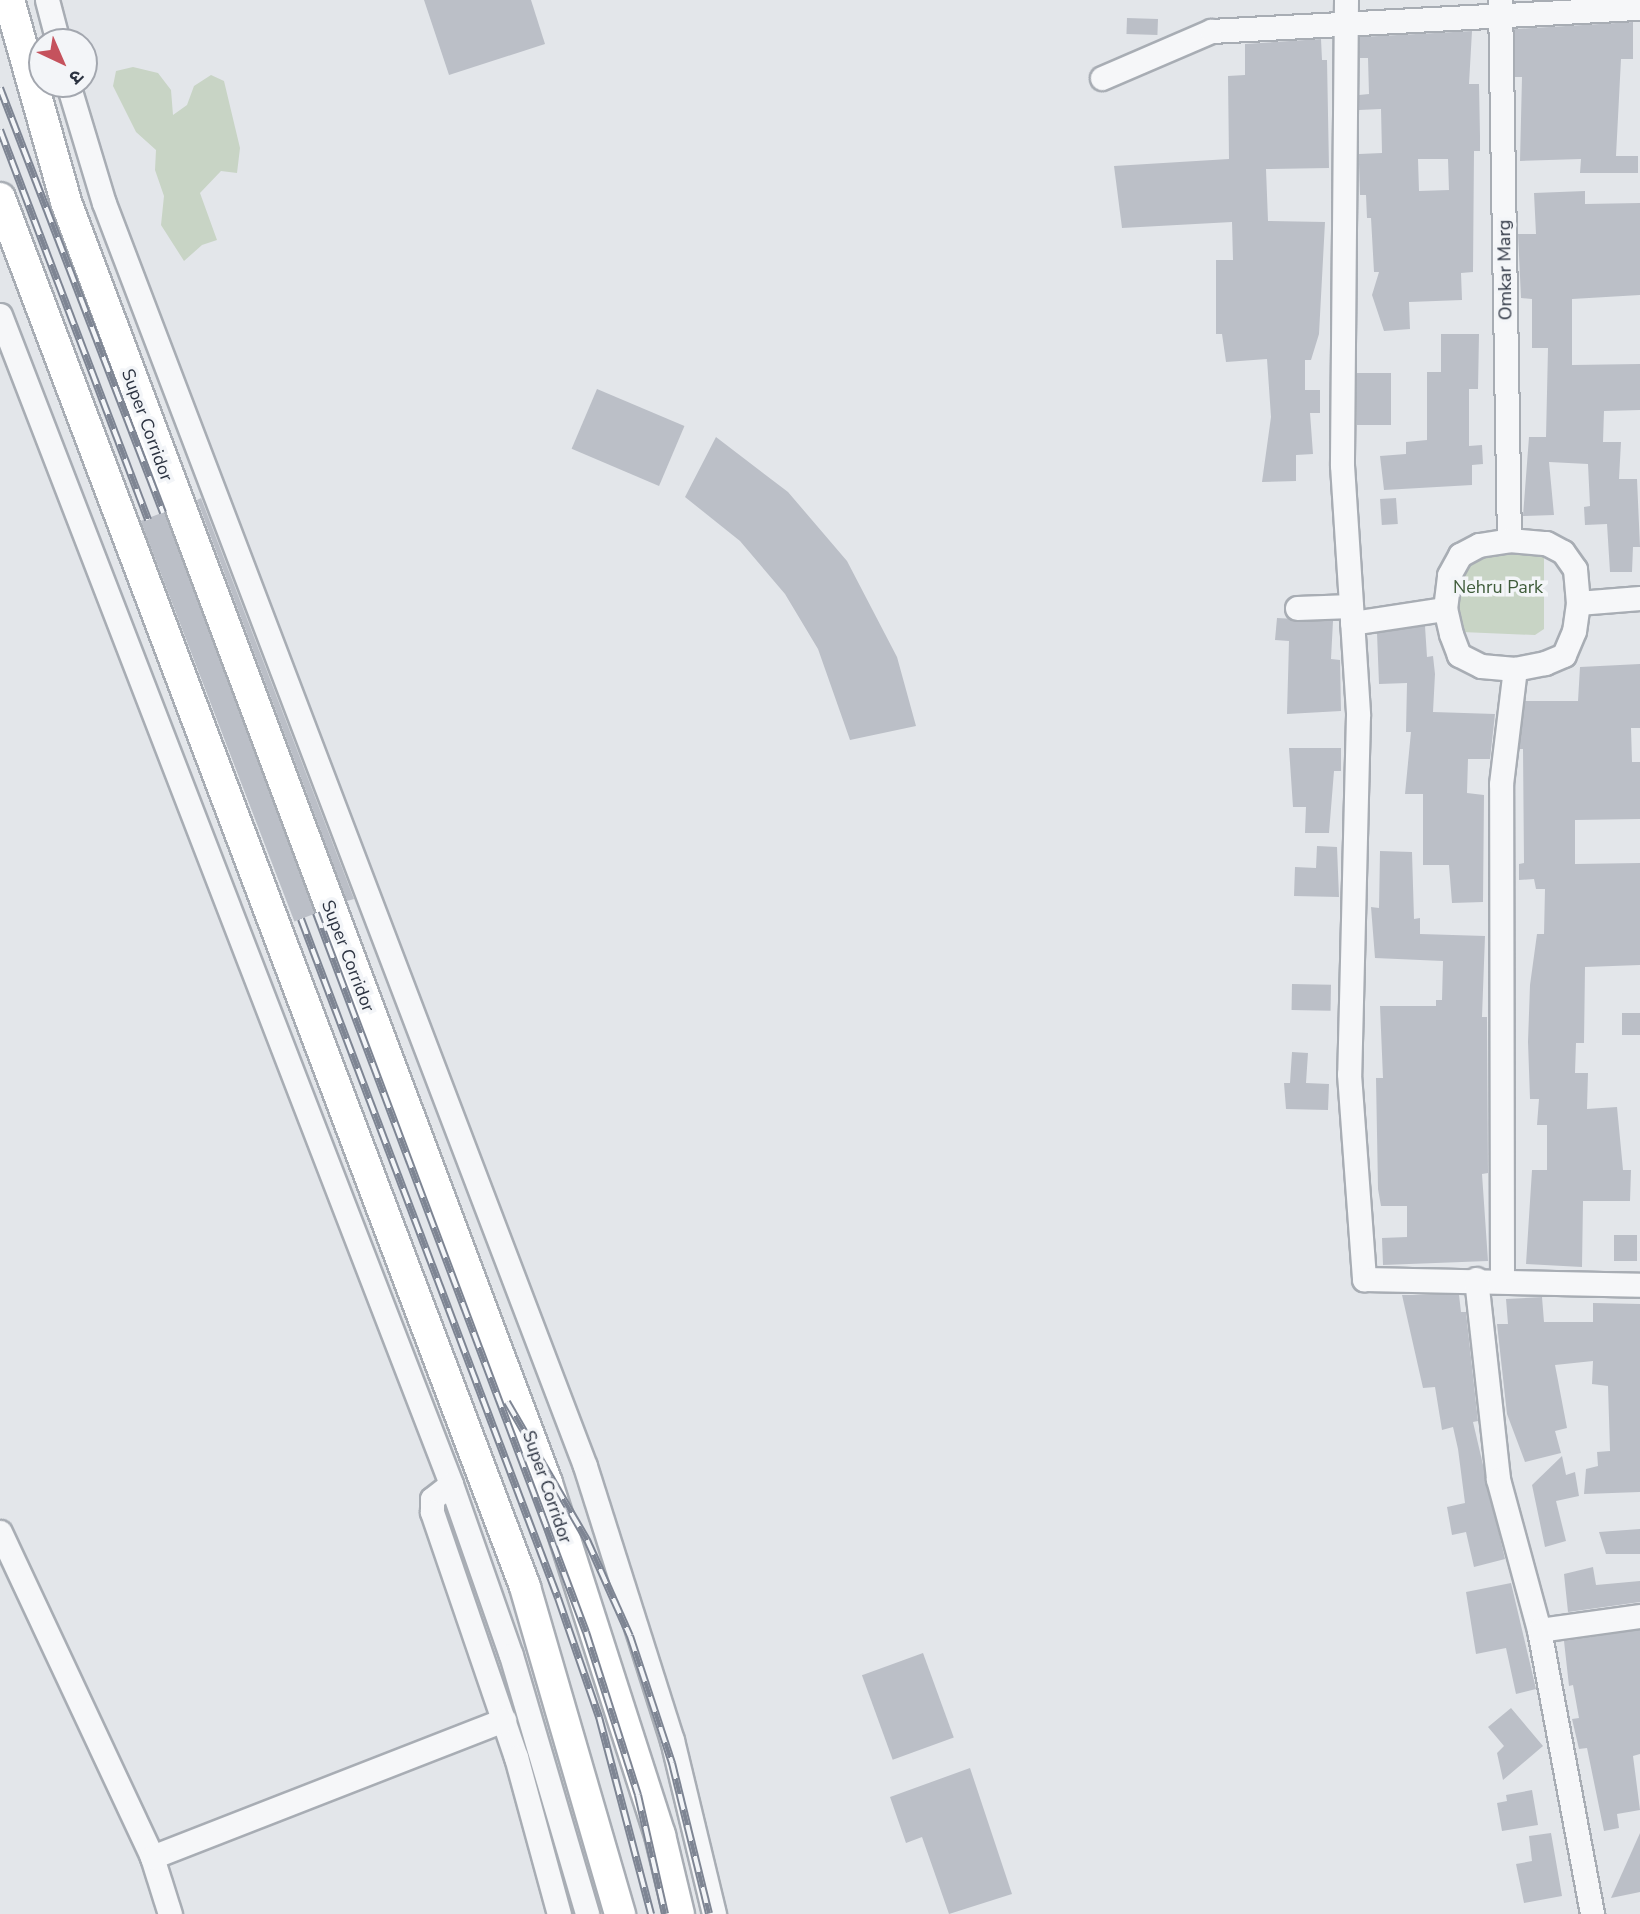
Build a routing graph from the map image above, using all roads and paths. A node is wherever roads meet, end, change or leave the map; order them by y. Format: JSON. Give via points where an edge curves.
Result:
{"nodes":[{"id":1,"x":9,"y":0,"type":"edge"},
{"id":2,"x":47,"y":0,"type":"edge"},
{"id":3,"x":1346,"y":0,"type":"edge"},
{"id":4,"x":1500,"y":7,"type":"edge"},
{"id":5,"x":1640,"y":8,"type":"edge"},
{"id":6,"x":1345,"y":26,"type":"junction"},
{"id":7,"x":54,"y":28,"type":"edge"},
{"id":8,"x":1102,"y":78,"type":"dead end"},
{"id":9,"x":73,"y":98,"type":"edge"},
{"id":10,"x":0,"y":198,"type":"edge"},
{"id":11,"x":0,"y":315,"type":"edge"},
{"id":12,"x":1509,"y":540,"type":"junction"},
{"id":13,"x":1640,"y":598,"type":"edge"},
{"id":14,"x":1578,"y":603,"type":"junction"},
{"id":15,"x":1297,"y":608,"type":"dead end"},
{"id":16,"x":1445,"y":609,"type":"junction"},
{"id":17,"x":1352,"y":614,"type":"junction"},
{"id":18,"x":1515,"y":669,"type":"junction"},
{"id":19,"x":1476,"y":1279,"type":"junction"},
{"id":20,"x":1502,"y":1279,"type":"junction"},
{"id":21,"x":1640,"y":1285,"type":"edge"},
{"id":22,"x":451,"y":1483,"type":"junction"},
{"id":23,"x":0,"y":1532,"type":"edge"},
{"id":24,"x":1640,"y":1616,"type":"edge"},
{"id":25,"x":1539,"y":1630,"type":"junction"},
{"id":26,"x":504,"y":1720,"type":"junction"},
{"id":27,"x":152,"y":1857,"type":"junction"},
{"id":28,"x":170,"y":1914,"type":"edge"},
{"id":29,"x":559,"y":1914,"type":"edge"},
{"id":30,"x":587,"y":1914,"type":"edge"},
{"id":31,"x":620,"y":1914,"type":"edge"},
{"id":32,"x":679,"y":1914,"type":"edge"},
{"id":33,"x":714,"y":1914,"type":"edge"},
{"id":34,"x":1592,"y":1914,"type":"edge"}],
"edges":[{"from":1,"to":32,"type":"main road","name":"Super Corridor","via":[[75,228],[547,1483],[660,1835]]},
{"from":2,"to":7,"type":"street"},
{"from":3,"to":6,"type":"street"},
{"from":4,"to":5,"type":"street"},
{"from":4,"to":6,"type":"street"},
{"from":4,"to":12,"type":"street","name":"Omkar Marg"},
{"from":6,"to":8,"type":"street","via":[[1211,31]]},
{"from":6,"to":17,"type":"street","via":[[1342,465]]},
{"from":9,"to":33,"type":"street","via":[[119,242],[593,1488],[672,1740]]},
{"from":10,"to":31,"type":"main road","via":[[525,1587]]},
{"from":11,"to":22,"type":"street"},
{"from":12,"to":14,"type":"street","via":[[1546,543],[1563,552],[1575,569]]},
{"from":12,"to":16,"type":"street","via":[[1479,545],[1460,555],[1449,575]]},
{"from":13,"to":14,"type":"street"},
{"from":14,"to":18,"type":"street","via":[[1564,654]]},
{"from":15,"to":17,"type":"street"},
{"from":16,"to":17,"type":"street"},
{"from":16,"to":18,"type":"street","via":[[1458,655],[1481,666]]},
{"from":17,"to":19,"type":"street","via":[[1358,715],[1349,1074],[1364,1279]]},
{"from":18,"to":20,"type":"street","via":[[1501,783]]},
{"from":19,"to":20,"type":"street"},
{"from":19,"to":25,"type":"street","via":[[1498,1479]]},
{"from":20,"to":21,"type":"street"},
{"from":22,"to":26,"type":"street","via":[[432,1499],[432,1512]]},
{"from":22,"to":30,"type":"street","via":[[511,1656]]},
{"from":23,"to":27,"type":"street"},
{"from":24,"to":25,"type":"street"},
{"from":25,"to":34,"type":"street"},
{"from":26,"to":27,"type":"street"},
{"from":26,"to":29,"type":"street"},
{"from":27,"to":28,"type":"street"}]}
